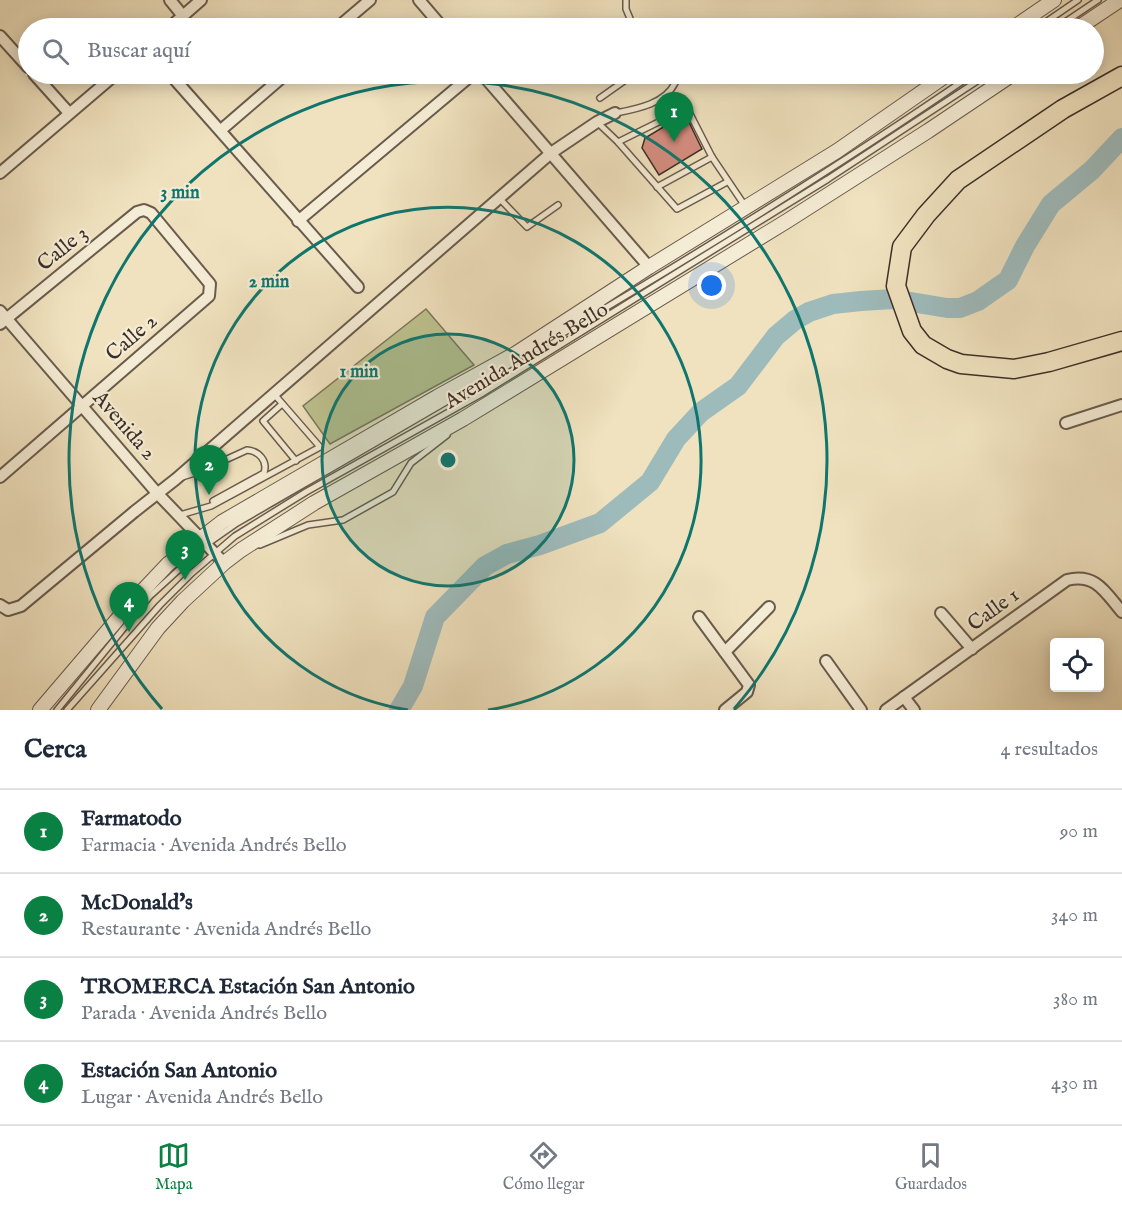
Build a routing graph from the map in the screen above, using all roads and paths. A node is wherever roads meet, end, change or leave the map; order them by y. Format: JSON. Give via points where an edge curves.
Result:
{"nodes":[{"id":1,"x":170,"y":0,"type":"edge"},
{"id":2,"x":201,"y":0,"type":"edge"},
{"id":3,"x":370,"y":0,"type":"edge"},
{"id":4,"x":419,"y":0,"type":"edge"},
{"id":5,"x":626,"y":0,"type":"edge"},
{"id":6,"x":1054,"y":0,"type":"edge"},
{"id":7,"x":1078,"y":0,"type":"edge"},
{"id":8,"x":1098,"y":0,"type":"edge"},
{"id":9,"x":1120,"y":0,"type":"edge"},
{"id":10,"x":183,"y":15,"type":"junction"},
{"id":11,"x":180,"y":18,"type":"edge"},
{"id":12,"x":349,"y":18,"type":"edge"},
{"id":13,"x":434,"y":18,"type":"edge"},
{"id":14,"x":630,"y":18,"type":"edge"},
{"id":15,"x":1028,"y":18,"type":"edge"},
{"id":16,"x":1052,"y":18,"type":"edge"},
{"id":17,"x":1071,"y":18,"type":"edge"},
{"id":18,"x":1093,"y":18,"type":"edge"},
{"id":19,"x":0,"y":36,"type":"edge"},
{"id":20,"x":18,"y":56,"type":"edge"},
{"id":21,"x":1122,"y":76,"type":"edge"},
{"id":22,"x":43,"y":84,"type":"edge"},
{"id":23,"x":104,"y":84,"type":"edge"},
{"id":24,"x":179,"y":84,"type":"edge"},
{"id":25,"x":274,"y":84,"type":"edge"},
{"id":26,"x":461,"y":84,"type":"edge"},
{"id":27,"x":491,"y":84,"type":"edge"},
{"id":28,"x":620,"y":84,"type":"edge"},
{"id":29,"x":674,"y":84,"type":"edge"},
{"id":30,"x":934,"y":84,"type":"edge"},
{"id":31,"x":958,"y":84,"type":"edge"},
{"id":32,"x":973,"y":84,"type":"edge"},
{"id":33,"x":997,"y":84,"type":"edge"},
{"id":34,"x":600,"y":98,"type":"dead end"},
{"id":35,"x":69,"y":113,"type":"junction"},
{"id":36,"x":615,"y":113,"type":"joint"},
{"id":37,"x":597,"y":122,"type":"junction"},
{"id":38,"x":221,"y":130,"type":"junction"},
{"id":39,"x":618,"y":142,"type":"junction"},
{"id":40,"x":551,"y":153,"type":"junction"},
{"id":41,"x":712,"y":156,"type":"junction"},
{"id":42,"x":0,"y":173,"type":"edge"},
{"id":43,"x":727,"y":182,"type":"junction"},
{"id":44,"x":657,"y":187,"type":"junction"},
{"id":45,"x":499,"y":197,"type":"junction"},
{"id":46,"x":558,"y":205,"type":"dead end"},
{"id":47,"x":746,"y":208,"type":"junction"},
{"id":48,"x":151,"y":213,"type":"joint"},
{"id":49,"x":298,"y":220,"type":"junction"},
{"id":50,"x":649,"y":267,"type":"junction"},
{"id":51,"x":358,"y":287,"type":"dead end"},
{"id":52,"x":2,"y":318,"type":"edge"},
{"id":53,"x":1122,"y":341,"type":"edge"},
{"id":54,"x":274,"y":394,"type":"junction"},
{"id":55,"x":282,"y":404,"type":"junction"},
{"id":56,"x":82,"y":405,"type":"junction"},
{"id":57,"x":1122,"y":405,"type":"edge"},
{"id":58,"x":463,"y":419,"type":"junction"},
{"id":59,"x":1066,"y":423,"type":"dead end"},
{"id":60,"x":296,"y":461,"type":"junction"},
{"id":61,"x":0,"y":477,"type":"edge"},
{"id":62,"x":176,"y":479,"type":"junction"},
{"id":63,"x":158,"y":493,"type":"junction"},
{"id":64,"x":213,"y":501,"type":"dead end"},
{"id":65,"x":180,"y":515,"type":"junction"},
{"id":66,"x":211,"y":549,"type":"junction"},
{"id":67,"x":241,"y":550,"type":"junction"},
{"id":68,"x":0,"y":605,"type":"edge"},
{"id":69,"x":770,"y":607,"type":"dead end"},
{"id":70,"x":1122,"y":612,"type":"edge"},
{"id":71,"x":941,"y":613,"type":"dead end"},
{"id":72,"x":699,"y":617,"type":"dead end"},
{"id":73,"x":972,"y":649,"type":"junction"},
{"id":74,"x":724,"y":652,"type":"junction"},
{"id":75,"x":826,"y":661,"type":"dead end"},
{"id":76,"x":904,"y":697,"type":"junction"},
{"id":77,"x":40,"y":710,"type":"edge"},
{"id":78,"x":57,"y":710,"type":"edge"},
{"id":79,"x":68,"y":710,"type":"edge"},
{"id":80,"x":98,"y":710,"type":"edge"},
{"id":81,"x":725,"y":710,"type":"edge"},
{"id":82,"x":861,"y":710,"type":"edge"},
{"id":83,"x":886,"y":710,"type":"edge"},
{"id":84,"x":914,"y":710,"type":"edge"}],
"edges":[{"from":1,"to":10,"type":"street"},
{"from":2,"to":10,"type":"street"},
{"from":3,"to":12,"type":"street"},
{"from":4,"to":13,"type":"street"},
{"from":5,"to":14,"type":"lane"},
{"from":6,"to":15,"type":"street"},
{"from":7,"to":16,"type":"lane"},
{"from":8,"to":17,"type":"lane"},
{"from":9,"to":18,"type":"street"},
{"from":10,"to":11,"type":"street"},
{"from":19,"to":20,"type":"street"},
{"from":21,"to":53,"type":"highway","via":[[958,180],[902,247],[896,286],[912,331],[923,345],[947,359],[1014,369]]},
{"from":22,"to":35,"type":"street"},
{"from":23,"to":35,"type":"street"},
{"from":24,"to":38,"type":"street"},
{"from":25,"to":38,"type":"street"},
{"from":26,"to":49,"type":"street"},
{"from":27,"to":40,"type":"street"},
{"from":28,"to":34,"type":"lane"},
{"from":29,"to":36,"type":"lane","via":[[650,105]]},
{"from":30,"to":47,"type":"street","name":"Avenida Andrés Bello"},
{"from":31,"to":66,"type":"lane","via":[[854,155],[555,339],[237,523]]},
{"from":32,"to":66,"type":"lane","via":[[481,394]]},
{"from":33,"to":58,"type":"street","name":"Avenida Andrés Bello","via":[[797,215]]},
{"from":35,"to":42,"type":"street"},
{"from":36,"to":37,"type":"street"},
{"from":37,"to":39,"type":"lane"},
{"from":37,"to":40,"type":"street"},
{"from":38,"to":49,"type":"street"},
{"from":39,"to":41,"type":"lane","via":[[687,108]]},
{"from":39,"to":44,"type":"lane"},
{"from":40,"to":45,"type":"street"},
{"from":40,"to":50,"type":"street"},
{"from":41,"to":43,"type":"lane"},
{"from":41,"to":44,"type":"lane"},
{"from":43,"to":44,"type":"lane","via":[[677,209]]},
{"from":43,"to":47,"type":"lane"},
{"from":45,"to":46,"type":"lane","via":[[527,227]]},
{"from":45,"to":54,"type":"street"},
{"from":47,"to":50,"type":"street","name":"Avenida Andrés Bello"},
{"from":48,"to":52,"type":"street","name":"Calle 3","via":[[137,212]]},
{"from":48,"to":56,"type":"street","name":"Calle 2","via":[[210,284],[209,296]]},
{"from":49,"to":51,"type":"street"},
{"from":50,"to":66,"type":"street","name":"Avenida Andrés Bello","via":[[515,354],[242,509]]},
{"from":52,"to":56,"type":"street","name":"Avenida 2"},
{"from":54,"to":55,"type":"lane"},
{"from":54,"to":62,"type":"street"},
{"from":55,"to":60,"type":"lane","via":[[263,422]]},
{"from":55,"to":60,"type":"lane","via":[[320,447]]},
{"from":56,"to":61,"type":"street","name":"Calle 2"},
{"from":56,"to":63,"type":"street","name":"Avenida 2"},
{"from":57,"to":59,"type":"street"},
{"from":58,"to":67,"type":"street","name":"Avenida Andrés Bello","via":[[314,503]]},
{"from":58,"to":67,"type":"lane","via":[[411,463],[393,492],[343,519],[308,525]]},
{"from":60,"to":65,"type":"lane","via":[[211,506]]},
{"from":62,"to":63,"type":"street"},
{"from":62,"to":64,"type":"lane","via":[[247,450],[259,454],[265,463],[264,473]]},
{"from":63,"to":65,"type":"street","name":"Avenida 2"},
{"from":63,"to":68,"type":"street","via":[[21,606],[8,610]]},
{"from":65,"to":66,"type":"street","name":"Avenida 2"},
{"from":66,"to":67,"type":"street","name":"Avenida Andrés Bello"},
{"from":66,"to":77,"type":"street","name":"Avenida Andrés Bello","via":[[168,564]]},
{"from":66,"to":78,"type":"lane","via":[[150,596]]},
{"from":66,"to":79,"type":"lane"},
{"from":66,"to":80,"type":"street","name":"Avenida Andrés Bello","via":[[183,601],[158,628]]},
{"from":69,"to":74,"type":"street"},
{"from":70,"to":73,"type":"street","name":"Calle 1","via":[[1091,580],[1067,580]]},
{"from":71,"to":73,"type":"street"},
{"from":72,"to":74,"type":"street"},
{"from":73,"to":76,"type":"street","name":"Calle 1"},
{"from":74,"to":81,"type":"street","via":[[749,687]]},
{"from":75,"to":82,"type":"street"},
{"from":76,"to":83,"type":"street","name":"Calle 1"},
{"from":76,"to":84,"type":"street"}]}
